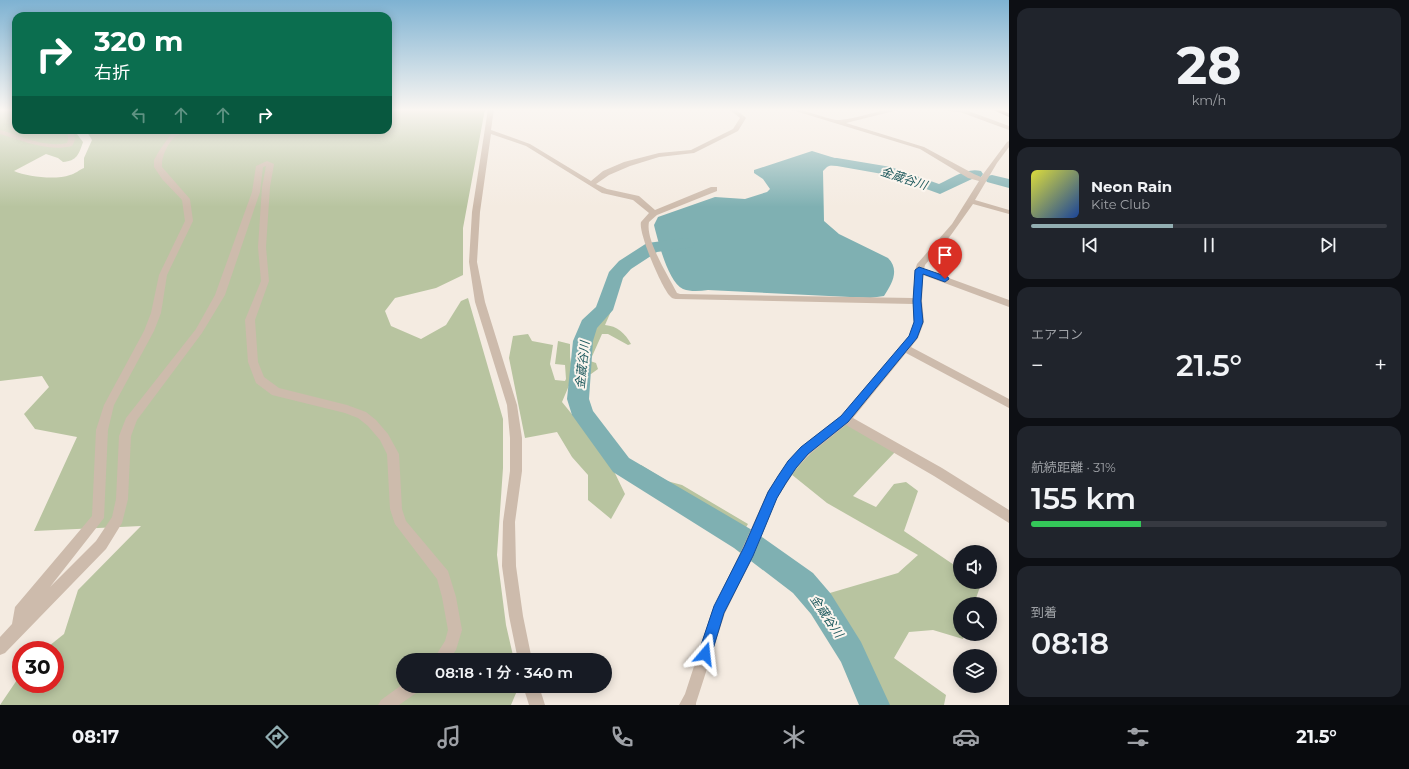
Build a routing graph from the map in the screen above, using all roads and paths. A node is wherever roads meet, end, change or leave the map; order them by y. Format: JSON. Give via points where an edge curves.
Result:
{"nodes":[{"id":1,"x":33,"y":142,"type":"edge"},
{"id":2,"x":71,"y":142,"type":"edge"},
{"id":3,"x":168,"y":142,"type":"edge"},
{"id":4,"x":486,"y":142,"type":"edge"},
{"id":5,"x":519,"y":142,"type":"edge"},
{"id":6,"x":712,"y":142,"type":"edge"},
{"id":7,"x":903,"y":142,"type":"edge"},
{"id":8,"x":1009,"y":143,"type":"edge"},
{"id":9,"x":983,"y":180,"type":"junction"},
{"id":10,"x":591,"y":184,"type":"junction"},
{"id":11,"x":714,"y":189,"type":"dead end"},
{"id":12,"x":972,"y":200,"type":"junction"},
{"id":13,"x":654,"y":212,"type":"junction"},
{"id":14,"x":1009,"y":212,"type":"edge"},
{"id":15,"x":919,"y":270,"type":"junction"},
{"id":16,"x":917,"y":301,"type":"junction"},
{"id":17,"x":1009,"y":304,"type":"edge"},
{"id":18,"x":904,"y":348,"type":"junction"},
{"id":19,"x":1009,"y":404,"type":"edge"},
{"id":20,"x":844,"y":419,"type":"junction"},
{"id":21,"x":1009,"y":517,"type":"edge"},
{"id":22,"x":19,"y":627,"type":"junction"},
{"id":23,"x":0,"y":648,"type":"edge"},
{"id":24,"x":445,"y":653,"type":"edge"},
{"id":25,"x":524,"y":653,"type":"edge"},
{"id":26,"x":404,"y":693,"type":"edge"},
{"id":27,"x":534,"y":693,"type":"edge"},
{"id":28,"x":386,"y":705,"type":"edge"},
{"id":29,"x":537,"y":705,"type":"edge"},
{"id":30,"x":687,"y":705,"type":"edge"}],
"edges":[{"from":1,"to":2,"type":"street","via":[[62,147],[70,145]]},
{"from":3,"to":22,"type":"street","via":[[158,160],[158,167],[186,199],[189,221],[163,275],[156,313],[109,405],[102,430],[98,518],[20,612]]},
{"from":4,"to":25,"type":"street","via":[[476,212],[473,262],[480,302],[512,405],[516,471],[509,522],[509,566]]},
{"from":5,"to":10,"type":"street"},
{"from":6,"to":10,"type":"street","via":[[692,152],[659,155],[627,164],[606,173]]},
{"from":7,"to":9,"type":"street","via":[[922,148]]},
{"from":8,"to":9,"type":"street"},
{"from":9,"to":12,"type":"street"},
{"from":10,"to":13,"type":"street","via":[[605,191],[636,198]]},
{"from":11,"to":13,"type":"street"},
{"from":12,"to":14,"type":"street"},
{"from":12,"to":15,"type":"street","via":[[949,234],[921,264]]},
{"from":13,"to":16,"type":"street","via":[[646,219],[644,227],[674,295],[679,297]]},
{"from":15,"to":16,"type":"street"},
{"from":15,"to":17,"type":"street"},
{"from":16,"to":18,"type":"street","via":[[918,322],[913,338]]},
{"from":18,"to":19,"type":"street"},
{"from":18,"to":20,"type":"street"},
{"from":20,"to":21,"type":"street","via":[[938,472]]},
{"from":20,"to":30,"type":"street","via":[[792,464],[772,495],[719,611]]},
{"from":22,"to":23,"type":"street"},
{"from":22,"to":24,"type":"street","via":[[101,545],[118,519],[122,499],[125,436],[132,418],[199,331],[220,295],[256,192],[260,166],[267,163],[270,167],[262,247],[265,281],[250,320],[253,362],[260,380],[276,392],[362,414],[384,437],[393,454],[396,509],[401,524],[443,576],[455,630],[451,645]]},
{"from":26,"to":28,"type":"street"},
{"from":27,"to":29,"type":"street"}]}
